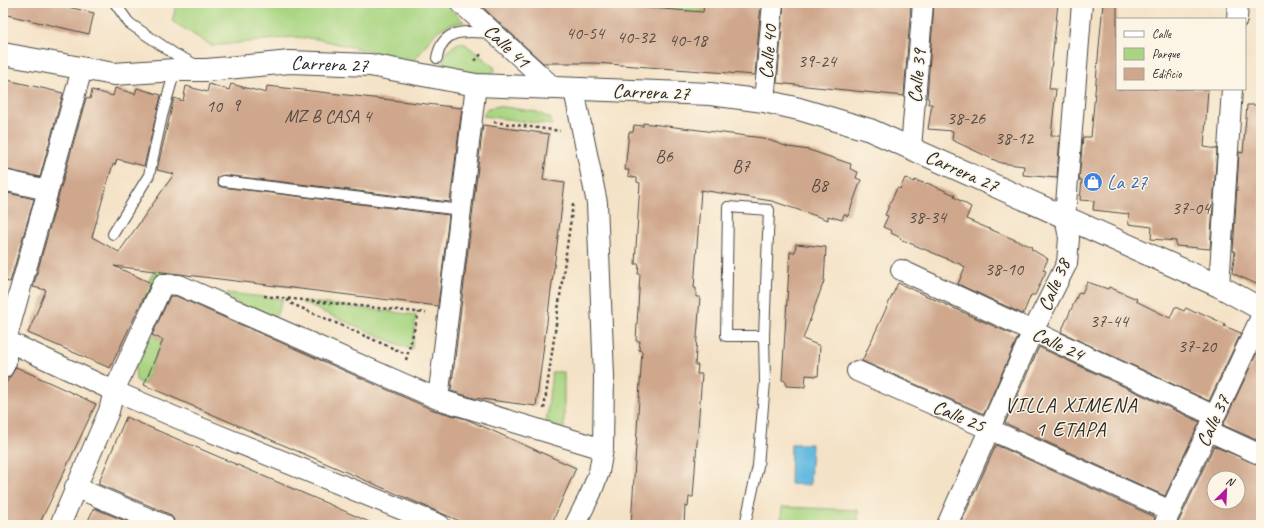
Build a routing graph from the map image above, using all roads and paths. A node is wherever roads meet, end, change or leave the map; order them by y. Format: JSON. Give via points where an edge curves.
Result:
{"nodes":[{"id":1,"x":115,"y":3,"type":"edge"},
{"id":2,"x":461,"y":3,"type":"edge"},
{"id":3,"x":773,"y":3,"type":"edge"},
{"id":4,"x":923,"y":3,"type":"edge"},
{"id":5,"x":1082,"y":3,"type":"edge"},
{"id":6,"x":1238,"y":3,"type":"edge"},
{"id":7,"x":1236,"y":18,"type":"edge"},
{"id":8,"x":494,"y":33,"type":"junction"},
{"id":9,"x":3,"y":54,"type":"edge"},
{"id":10,"x":437,"y":58,"type":"dead end"},
{"id":11,"x":82,"y":69,"type":"junction"},
{"id":12,"x":175,"y":70,"type":"junction"},
{"id":13,"x":207,"y":70,"type":"junction"},
{"id":14,"x":476,"y":85,"type":"junction"},
{"id":15,"x":564,"y":89,"type":"junction"},
{"id":16,"x":1232,"y":90,"type":"edge"},
{"id":17,"x":764,"y":101,"type":"junction"},
{"id":18,"x":472,"y":120,"type":"junction"},
{"id":19,"x":583,"y":134,"type":"junction"},
{"id":20,"x":911,"y":148,"type":"junction"},
{"id":21,"x":3,"y":180,"type":"edge"},
{"id":22,"x":223,"y":181,"type":"dead end"},
{"id":23,"x":592,"y":182,"type":"junction"},
{"id":24,"x":47,"y":190,"type":"junction"},
{"id":25,"x":461,"y":210,"type":"junction"},
{"id":26,"x":1065,"y":217,"type":"junction"},
{"id":27,"x":113,"y":234,"type":"dead end"},
{"id":28,"x":901,"y":270,"type":"dead end"},
{"id":29,"x":1219,"y":286,"type":"junction"},
{"id":30,"x":263,"y":296,"type":"dead end"},
{"id":31,"x":286,"y":299,"type":"junction"},
{"id":32,"x":1261,"y":309,"type":"edge"},
{"id":33,"x":419,"y":312,"type":"junction"},
{"id":34,"x":448,"y":316,"type":"junction"},
{"id":35,"x":1261,"y":317,"type":"edge"},
{"id":36,"x":1032,"y":332,"type":"junction"},
{"id":37,"x":764,"y":336,"type":"junction"},
{"id":38,"x":5,"y":340,"type":"edge"},
{"id":39,"x":3,"y":368,"type":"edge"},
{"id":40,"x":857,"y":371,"type":"dead end"},
{"id":41,"x":114,"y":391,"type":"junction"},
{"id":42,"x":438,"y":399,"type":"junction"},
{"id":43,"x":1212,"y":424,"type":"junction"},
{"id":44,"x":990,"y":429,"type":"junction"},
{"id":45,"x":541,"y":431,"type":"junction"},
{"id":46,"x":603,"y":449,"type":"junction"},
{"id":47,"x":1261,"y":455,"type":"edge"},
{"id":48,"x":75,"y":487,"type":"junction"},
{"id":49,"x":1168,"y":518,"type":"edge"},
{"id":50,"x":60,"y":525,"type":"edge"},
{"id":51,"x":164,"y":525,"type":"edge"},
{"id":52,"x":440,"y":525,"type":"edge"},
{"id":53,"x":575,"y":525,"type":"edge"},
{"id":54,"x":746,"y":525,"type":"edge"},
{"id":55,"x":947,"y":525,"type":"edge"}],
"edges":[{"from":1,"to":13,"type":"lane","via":[[129,23],[173,54]]},
{"from":2,"to":8,"type":"street","name":"Calle 41"},
{"from":3,"to":17,"type":"street","name":"Calle 40"},
{"from":4,"to":20,"type":"street","name":"Calle 39"},
{"from":5,"to":26,"type":"street","name":"Calle 38"},
{"from":6,"to":7,"type":"street"},
{"from":8,"to":10,"type":"lane","via":[[456,33],[445,39]]},
{"from":8,"to":15,"type":"street","name":"Calle 41"},
{"from":9,"to":11,"type":"street","name":"Carrera 27"},
{"from":11,"to":12,"type":"street","name":"Carrera 27","via":[[114,74]]},
{"from":11,"to":24,"type":"street"},
{"from":12,"to":13,"type":"street","name":"Carrera 27"},
{"from":12,"to":27,"type":"lane","via":[[149,175]]},
{"from":13,"to":14,"type":"street","name":"Carrera 27","via":[[290,62],[370,64]]},
{"from":14,"to":15,"type":"street","name":"Carrera 27"},
{"from":14,"to":18,"type":"street"},
{"from":15,"to":17,"type":"street","name":"Carrera 27","via":[[710,94]]},
{"from":15,"to":19,"type":"street"},
{"from":16,"to":29,"type":"street"},
{"from":17,"to":20,"type":"street","name":"Carrera 27","via":[[870,130]]},
{"from":18,"to":19,"type":"path"},
{"from":18,"to":25,"type":"street"},
{"from":19,"to":23,"type":"street"},
{"from":20,"to":26,"type":"street","name":"Carrera 27"},
{"from":21,"to":24,"type":"street"},
{"from":22,"to":25,"type":"lane"},
{"from":23,"to":45,"type":"path","via":[[575,187]]},
{"from":23,"to":46,"type":"street","via":[[597,203],[604,376]]},
{"from":24,"to":38,"type":"street"},
{"from":25,"to":34,"type":"street"},
{"from":26,"to":29,"type":"street","name":"Carrera 27"},
{"from":26,"to":36,"type":"street","name":"Calle 38","via":[[1069,238],[1067,263]]},
{"from":28,"to":36,"type":"street","name":"Calle 24"},
{"from":29,"to":32,"type":"street","name":"Carrera 27"},
{"from":30,"to":31,"type":"path"},
{"from":31,"to":33,"type":"path"},
{"from":31,"to":33,"type":"path","via":[[406,354]]},
{"from":33,"to":34,"type":"path"},
{"from":34,"to":42,"type":"street"},
{"from":35,"to":43,"type":"street","name":"Calle 37"},
{"from":36,"to":43,"type":"street","name":"Calle 24"},
{"from":36,"to":44,"type":"street","name":"Calle 38"},
{"from":37,"to":37,"type":"lane","via":[[769,210],[728,207],[726,336]]},
{"from":37,"to":54,"type":"lane","via":[[765,382],[758,466]]},
{"from":38,"to":39,"type":"street","via":[[6,362]]},
{"from":38,"to":41,"type":"street"},
{"from":40,"to":44,"type":"street","name":"Calle 25"},
{"from":41,"to":42,"type":"street","via":[[162,284],[179,285]]},
{"from":41,"to":48,"type":"street","via":[[109,411]]},
{"from":41,"to":52,"type":"street"},
{"from":42,"to":45,"type":"street"},
{"from":43,"to":47,"type":"street","name":"Calle 24"},
{"from":43,"to":49,"type":"street","name":"Calle 37"},
{"from":44,"to":49,"type":"street","name":"Calle 25"},
{"from":44,"to":55,"type":"street","name":"Calle 38"},
{"from":45,"to":46,"type":"street"},
{"from":46,"to":53,"type":"street","via":[[599,472],[591,494]]},
{"from":48,"to":50,"type":"street"},
{"from":48,"to":51,"type":"street"}]}
